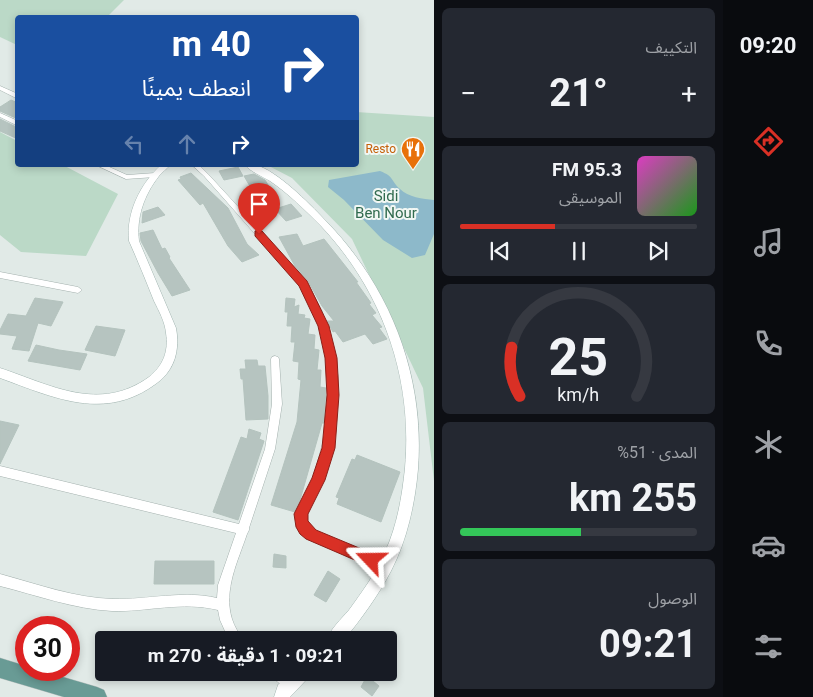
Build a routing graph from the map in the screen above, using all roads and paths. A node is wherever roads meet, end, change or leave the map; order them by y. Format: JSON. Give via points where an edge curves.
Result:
{"nodes":[{"id":1,"x":0,"y":88,"type":"edge"},
{"id":2,"x":15,"y":96,"type":"edge"},
{"id":3,"x":0,"y":116,"type":"edge"},
{"id":4,"x":15,"y":123,"type":"edge"},
{"id":5,"x":104,"y":167,"type":"edge"},
{"id":6,"x":164,"y":167,"type":"edge"},
{"id":7,"x":196,"y":167,"type":"edge"},
{"id":8,"x":252,"y":167,"type":"edge"},
{"id":9,"x":155,"y":175,"type":"junction"},
{"id":10,"x":0,"y":276,"type":"edge"},
{"id":11,"x":78,"y":290,"type":"dead end"},
{"id":12,"x":275,"y":360,"type":"dead end"},
{"id":13,"x":0,"y":373,"type":"edge"},
{"id":14,"x":0,"y":471,"type":"edge"},
{"id":15,"x":244,"y":530,"type":"junction"},
{"id":16,"x":386,"y":566,"type":"junction"},
{"id":17,"x":0,"y":580,"type":"edge"},
{"id":18,"x":223,"y":605,"type":"junction"},
{"id":19,"x":231,"y":631,"type":"edge"},
{"id":20,"x":342,"y":631,"type":"edge"},
{"id":21,"x":0,"y":668,"type":"edge"},
{"id":22,"x":295,"y":681,"type":"edge"},
{"id":23,"x":97,"y":697,"type":"edge"},
{"id":24,"x":282,"y":697,"type":"edge"}],
"edges":[{"from":1,"to":2,"type":"street"},
{"from":3,"to":4,"type":"street"},
{"from":5,"to":9,"type":"street","via":[[126,177]]},
{"from":6,"to":9,"type":"street"},
{"from":7,"to":16,"type":"street","via":[[304,284],[324,326],[333,376],[331,431],[318,480],[301,514],[302,526],[311,535]]},
{"from":8,"to":16,"type":"street","via":[[285,188],[347,250],[380,301],[398,343],[410,390],[414,424],[413,461],[408,500]]},
{"from":9,"to":13,"type":"street","via":[[136,208],[133,232],[171,328],[173,351],[161,374],[137,392],[89,401]]},
{"from":10,"to":11,"type":"street"},
{"from":12,"to":15,"type":"street","via":[[277,404],[274,434]]},
{"from":14,"to":15,"type":"street"},
{"from":15,"to":18,"type":"street","via":[[224,585]]},
{"from":16,"to":20,"type":"street"},
{"from":17,"to":18,"type":"street","via":[[99,604],[194,601]]},
{"from":18,"to":19,"type":"street"},
{"from":21,"to":23,"type":"main road"},
{"from":22,"to":24,"type":"street"}]}
